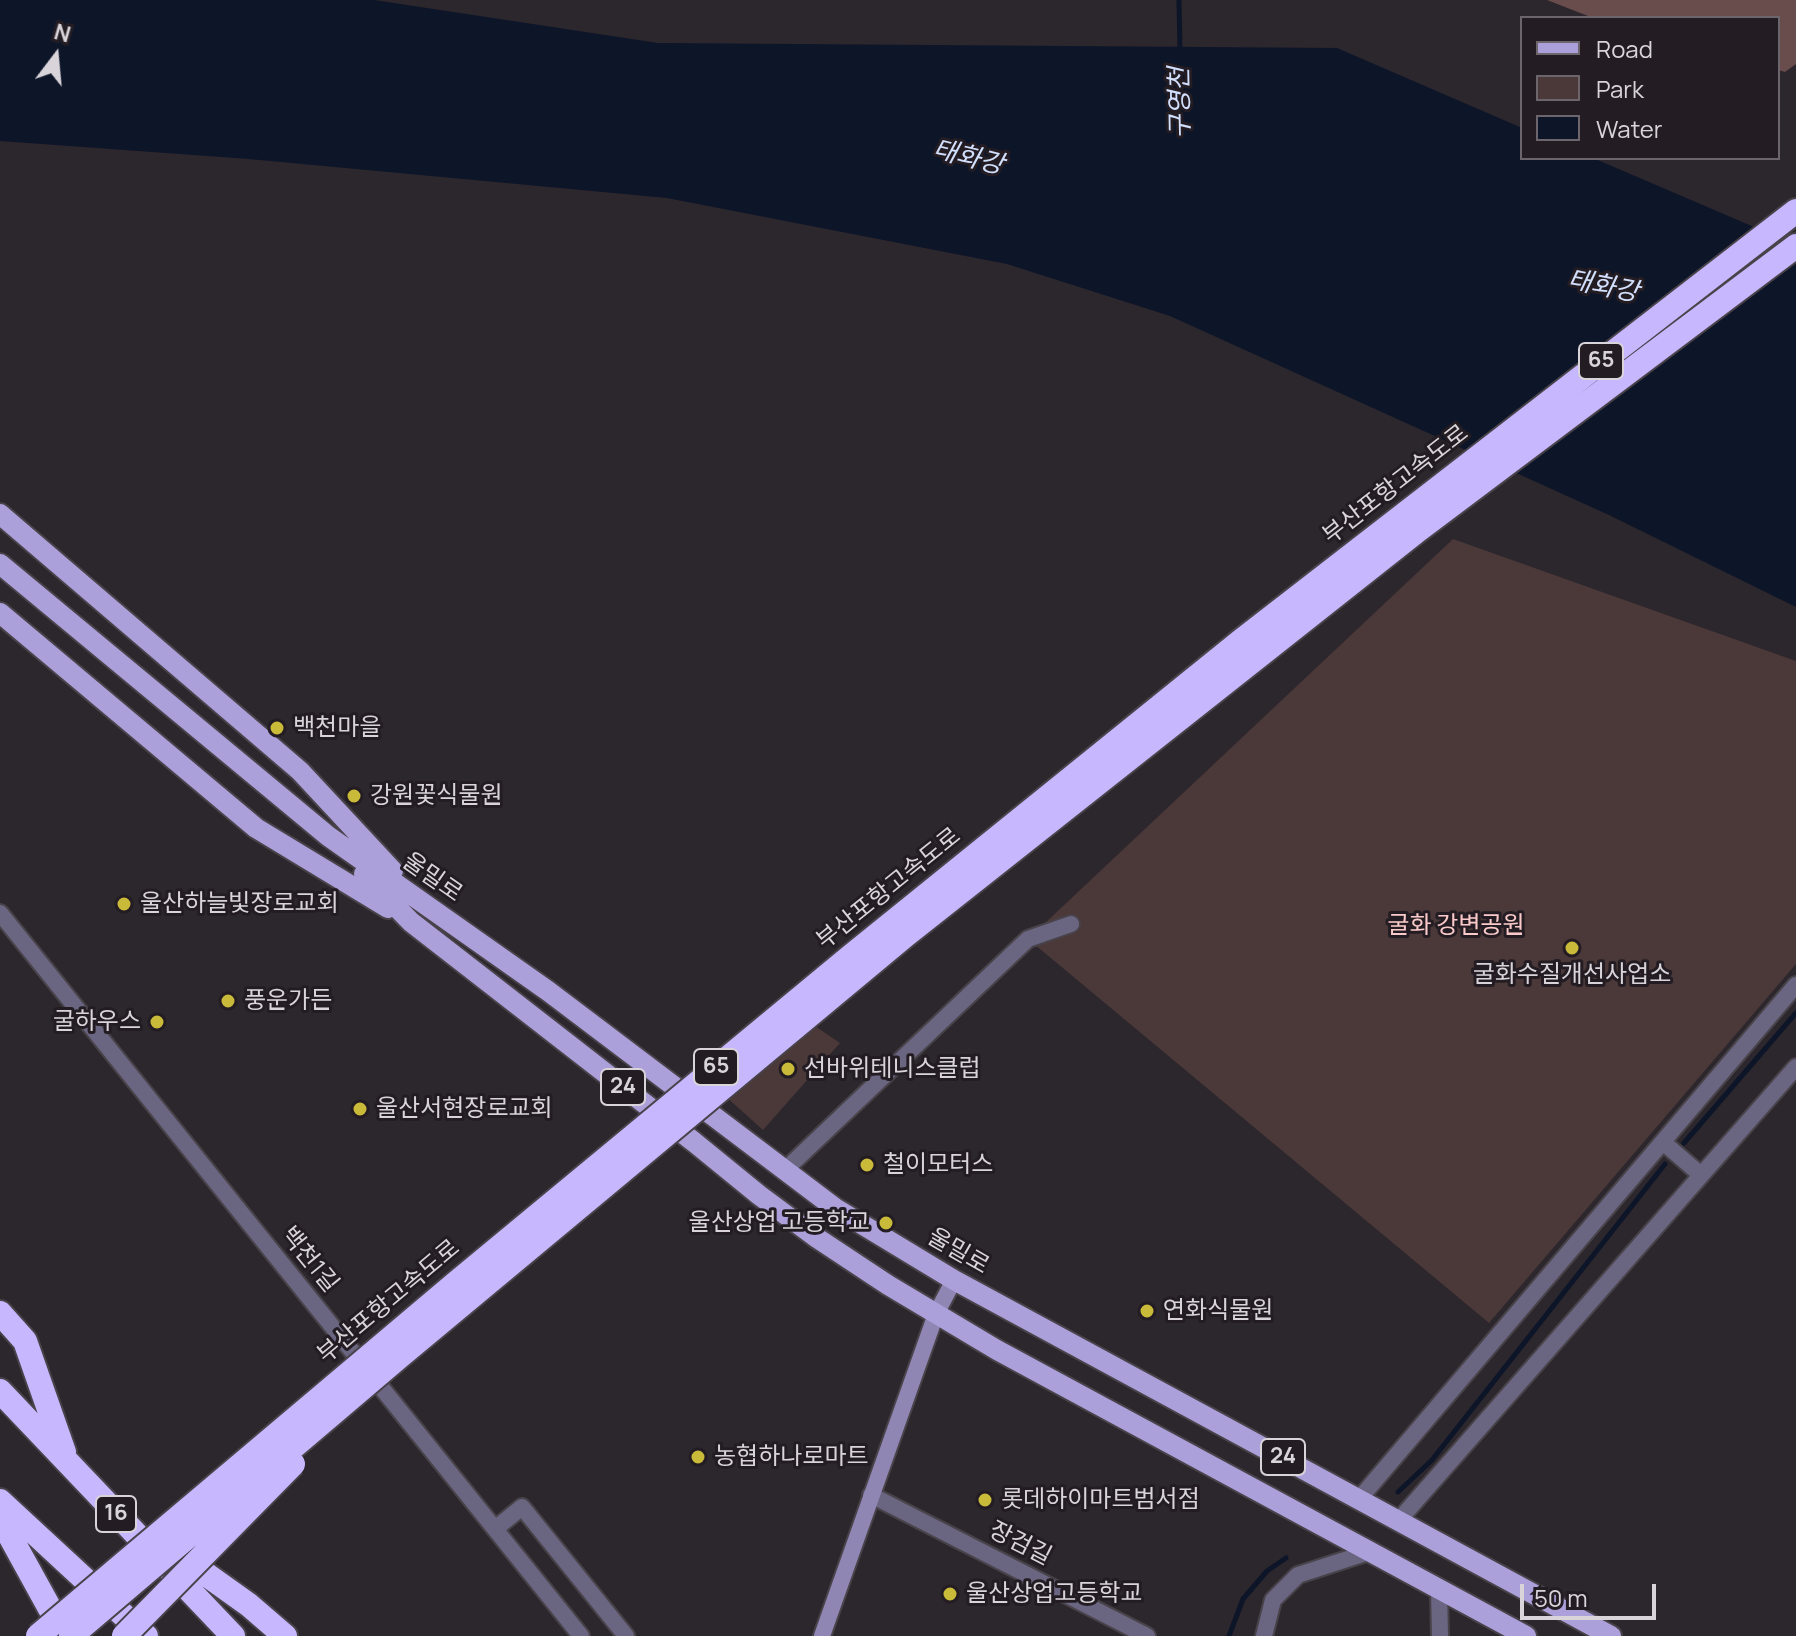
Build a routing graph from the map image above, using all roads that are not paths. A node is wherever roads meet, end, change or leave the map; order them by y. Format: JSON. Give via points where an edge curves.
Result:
{"nodes":[{"id":1,"x":1796,"y":211,"type":"edge"},
{"id":2,"x":1796,"y":246,"type":"edge"},
{"id":3,"x":0,"y":514,"type":"edge"},
{"id":4,"x":0,"y":564,"type":"edge"},
{"id":5,"x":0,"y":613,"type":"edge"},
{"id":6,"x":328,"y":836,"type":"junction"},
{"id":7,"x":423,"y":904,"type":"junction"},
{"id":8,"x":0,"y":913,"type":"edge"},
{"id":9,"x":411,"y":922,"type":"junction"},
{"id":10,"x":1071,"y":924,"type":"dead end"},
{"id":11,"x":1796,"y":985,"type":"edge"},
{"id":12,"x":1796,"y":1067,"type":"edge"},
{"id":13,"x":1664,"y":1143,"type":"junction"},
{"id":14,"x":785,"y":1170,"type":"junction"},
{"id":15,"x":1701,"y":1175,"type":"junction"},
{"id":16,"x":954,"y":1280,"type":"junction"},
{"id":17,"x":0,"y":1313,"type":"edge"},
{"id":18,"x":936,"y":1314,"type":"junction"},
{"id":19,"x":400,"y":1356,"type":"junction"},
{"id":20,"x":0,"y":1391,"type":"edge"},
{"id":21,"x":67,"y":1462,"type":"junction"},
{"id":22,"x":871,"y":1495,"type":"junction"},
{"id":23,"x":1360,"y":1498,"type":"junction"},
{"id":24,"x":102,"y":1499,"type":"junction"},
{"id":25,"x":0,"y":1501,"type":"edge"},
{"id":26,"x":0,"y":1518,"type":"edge"},
{"id":27,"x":1399,"y":1520,"type":"junction"},
{"id":28,"x":495,"y":1529,"type":"junction"},
{"id":29,"x":1369,"y":1552,"type":"junction"},
{"id":30,"x":1439,"y":1589,"type":"junction"},
{"id":31,"x":38,"y":1636,"type":"edge"},
{"id":32,"x":65,"y":1636,"type":"edge"},
{"id":33,"x":71,"y":1636,"type":"edge"},
{"id":34,"x":124,"y":1636,"type":"edge"},
{"id":35,"x":146,"y":1636,"type":"edge"},
{"id":36,"x":233,"y":1636,"type":"edge"},
{"id":37,"x":285,"y":1636,"type":"edge"},
{"id":38,"x":581,"y":1636,"type":"edge"},
{"id":39,"x":626,"y":1636,"type":"edge"},
{"id":40,"x":822,"y":1636,"type":"edge"},
{"id":41,"x":1147,"y":1636,"type":"edge"},
{"id":42,"x":1264,"y":1636,"type":"edge"},
{"id":43,"x":1440,"y":1636,"type":"edge"},
{"id":44,"x":1526,"y":1636,"type":"edge"},
{"id":45,"x":1611,"y":1636,"type":"edge"}],
"edges":[{"from":1,"to":31,"type":"highway","name":"부산포항고속도로","number":"65","bridge":true,"via":[[1242,640],[851,956]]},
{"from":2,"to":19,"type":"highway","name":"부산포항고속도로","number":"65","bridge":true,"via":[[1413,534],[907,934]]},
{"from":3,"to":7,"type":"main road","via":[[300,771]]},
{"from":4,"to":6,"type":"main road","name":"울밀로","number":"24"},
{"from":5,"to":9,"type":"main road","via":[[256,828]]},
{"from":6,"to":7,"type":"main road","name":"울밀로","number":"24"},
{"from":6,"to":9,"type":"main road","name":"울밀로","number":"24"},
{"from":7,"to":14,"type":"main road","name":"울밀로","number":"24"},
{"from":8,"to":28,"type":"street","name":"백천1길"},
{"from":9,"to":18,"type":"main road","name":"울밀로","number":"24","via":[[759,1195]]},
{"from":10,"to":14,"type":"street","via":[[1028,939]]},
{"from":11,"to":13,"type":"street"},
{"from":12,"to":15,"type":"street"},
{"from":13,"to":15,"type":"street"},
{"from":13,"to":23,"type":"street"},
{"from":14,"to":16,"type":"main road","name":"울밀로","number":"24","via":[[835,1208]]},
{"from":15,"to":27,"type":"street"},
{"from":16,"to":18,"type":"main road"},
{"from":16,"to":23,"type":"main road","name":"울밀로","number":"24"},
{"from":17,"to":21,"type":"highway","via":[[25,1341]]},
{"from":18,"to":22,"type":"main road"},
{"from":18,"to":29,"type":"main road","name":"울밀로","number":"24"},
{"from":19,"to":33,"type":"highway","name":"부산포항고속도로","number":"65","bridge":true},
{"from":19,"to":34,"type":"highway","bridge":true},
{"from":20,"to":21,"type":"highway","number":"16"},
{"from":21,"to":24,"type":"highway","number":"16"},
{"from":22,"to":40,"type":"main road"},
{"from":22,"to":41,"type":"street","name":"장검길"},
{"from":23,"to":27,"type":"main road","name":"울밀로","number":"24"},
{"from":24,"to":36,"type":"highway","number":"16"},
{"from":24,"to":37,"type":"highway"},
{"from":25,"to":35,"type":"highway"},
{"from":26,"to":32,"type":"highway"},
{"from":27,"to":45,"type":"main road","name":"울밀로","number":"24"},
{"from":28,"to":38,"type":"street","name":"백천1길"},
{"from":28,"to":39,"type":"street","via":[[522,1507]]},
{"from":29,"to":30,"type":"main road","name":"울밀로","number":"24"},
{"from":29,"to":42,"type":"street","via":[[1298,1575],[1273,1600]]},
{"from":30,"to":43,"type":"street"},
{"from":30,"to":44,"type":"main road","name":"울밀로","number":"24"}]}
